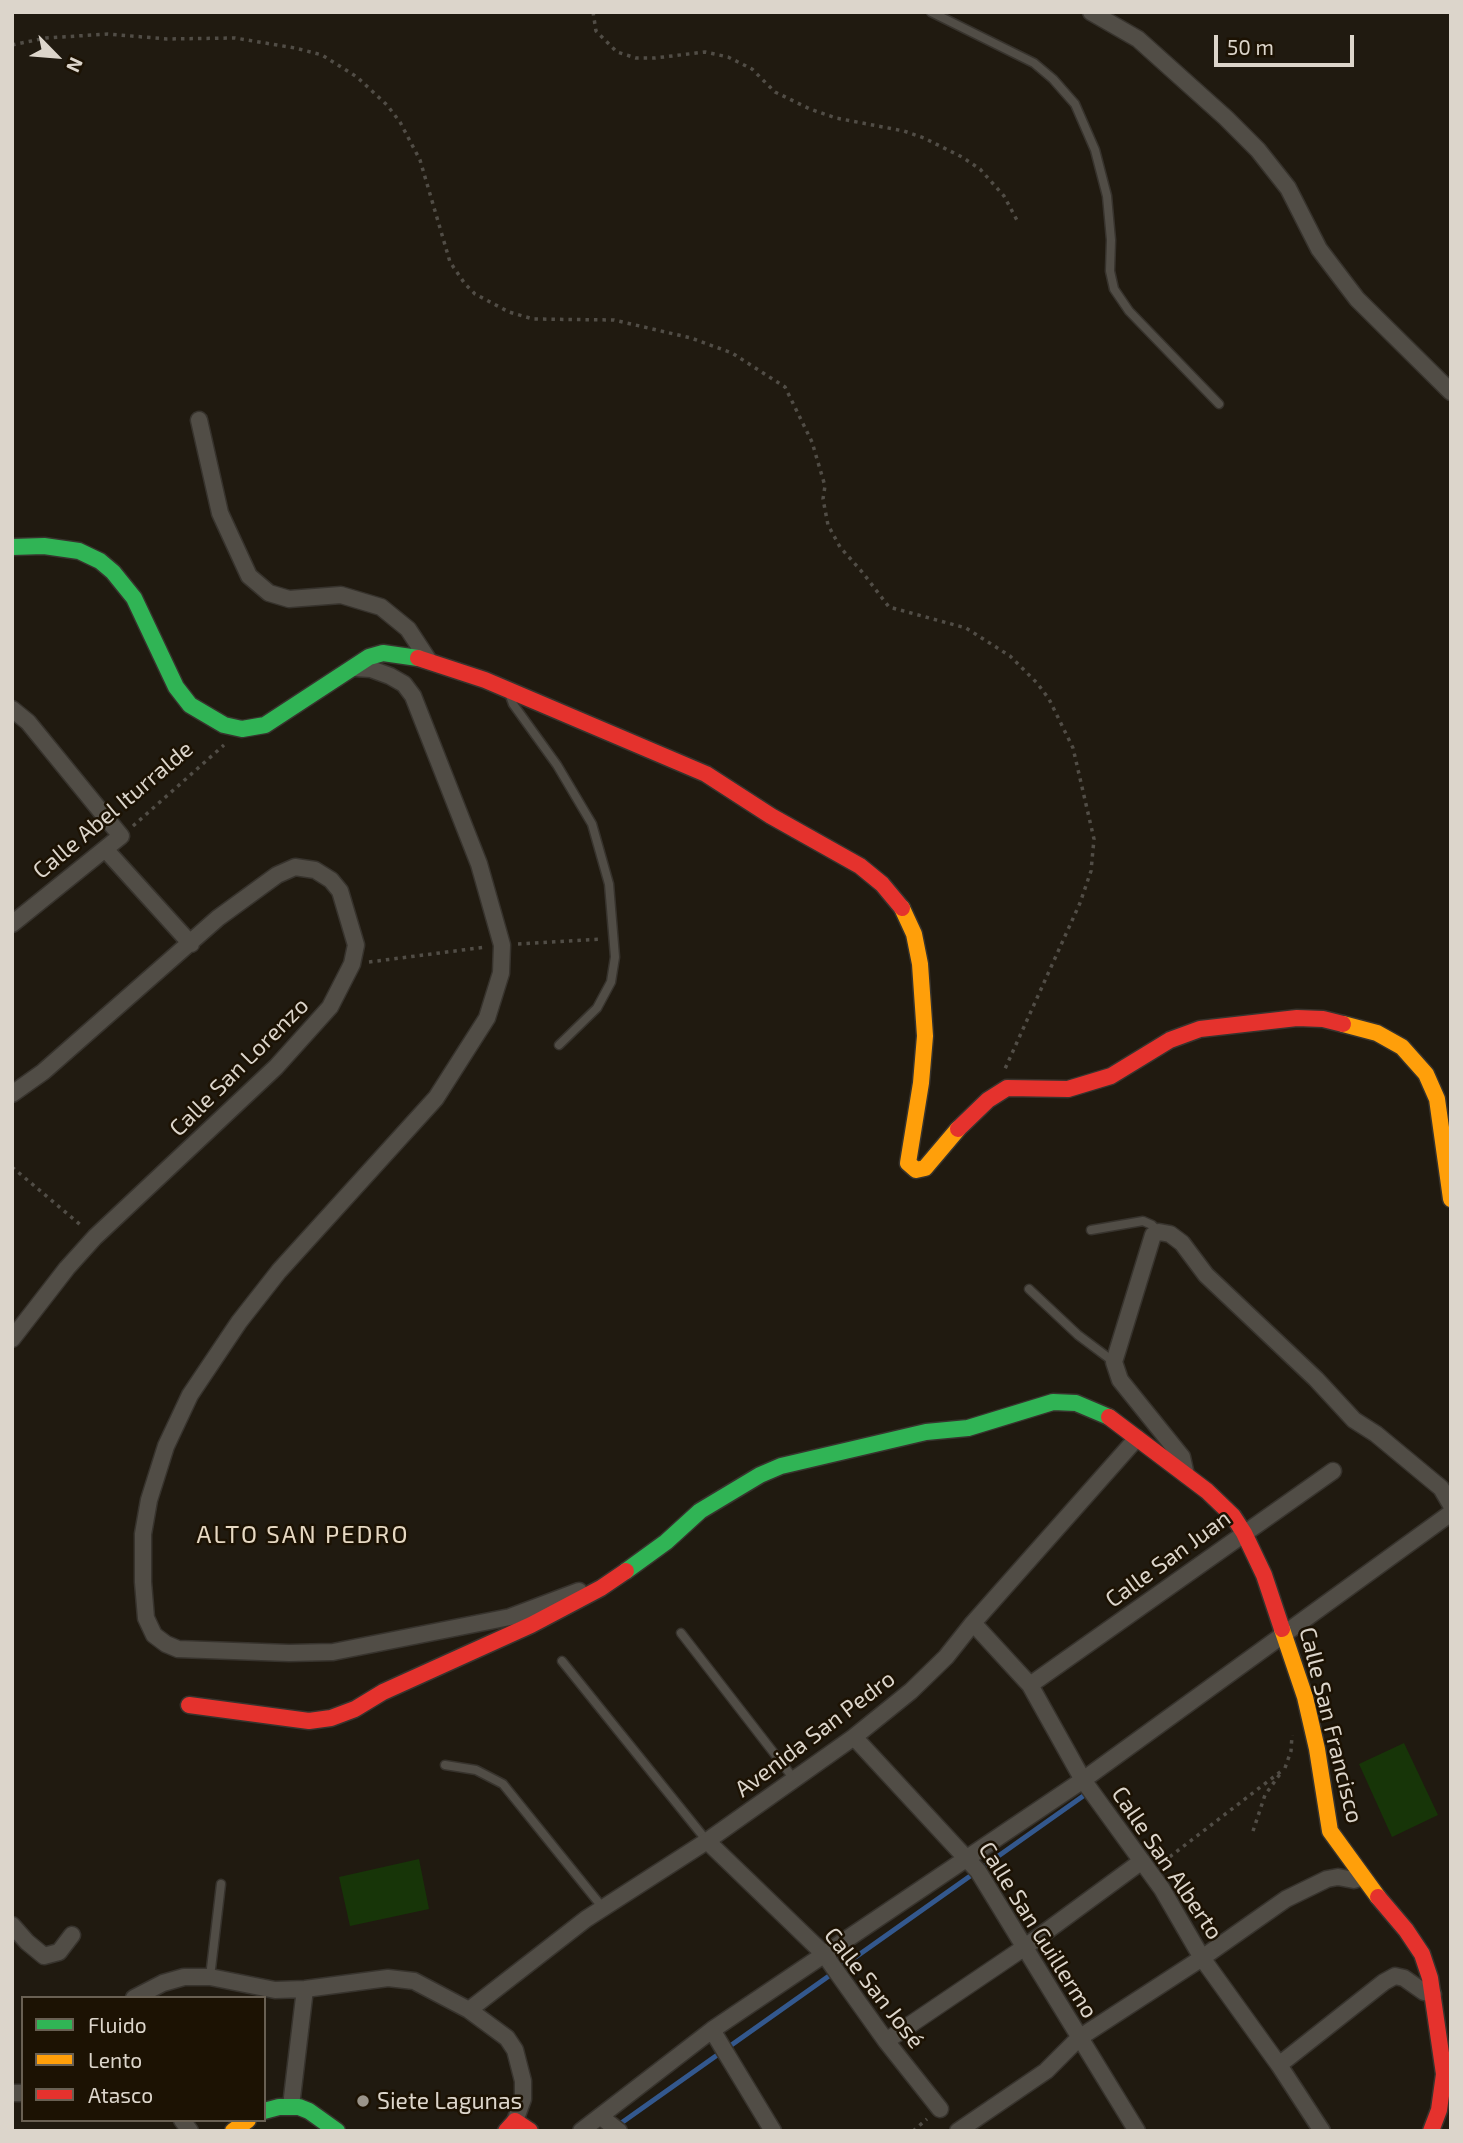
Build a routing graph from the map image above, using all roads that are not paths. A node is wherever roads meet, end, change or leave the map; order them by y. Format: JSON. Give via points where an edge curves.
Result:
{"nodes":[{"id":1,"x":931,"y":12,"type":"edge"},
{"id":2,"x":1091,"y":12,"type":"edge"},
{"id":3,"x":1451,"y":392,"type":"edge"},
{"id":4,"x":1219,"y":404,"type":"dead end"},
{"id":5,"x":199,"y":420,"type":"dead end"},
{"id":6,"x":12,"y":547,"type":"edge"},
{"id":7,"x":429,"y":661,"type":"junction"},
{"id":8,"x":355,"y":668,"type":"junction"},
{"id":9,"x":508,"y":690,"type":"junction"},
{"id":10,"x":12,"y":709,"type":"edge"},
{"id":11,"x":105,"y":849,"type":"junction"},
{"id":12,"x":14,"y":919,"type":"edge"},
{"id":13,"x":191,"y":944,"type":"junction"},
{"id":14,"x":559,"y":1045,"type":"dead end"},
{"id":15,"x":12,"y":1094,"type":"edge"},
{"id":16,"x":1451,"y":1199,"type":"edge"},
{"id":17,"x":1091,"y":1230,"type":"dead end"},
{"id":18,"x":1159,"y":1232,"type":"junction"},
{"id":19,"x":1029,"y":1289,"type":"dead end"},
{"id":20,"x":12,"y":1339,"type":"edge"},
{"id":21,"x":1114,"y":1362,"type":"junction"},
{"id":22,"x":1138,"y":1438,"type":"junction"},
{"id":23,"x":1333,"y":1471,"type":"dead end"},
{"id":24,"x":1186,"y":1475,"type":"junction"},
{"id":25,"x":1451,"y":1505,"type":"edge"},
{"id":26,"x":1451,"y":1513,"type":"edge"},
{"id":27,"x":1244,"y":1533,"type":"junction"},
{"id":28,"x":601,"y":1588,"type":"junction"},
{"id":29,"x":973,"y":1623,"type":"junction"},
{"id":30,"x":1285,"y":1632,"type":"junction"},
{"id":31,"x":681,"y":1633,"type":"dead end"},
{"id":32,"x":562,"y":1661,"type":"dead end"},
{"id":33,"x":1030,"y":1685,"type":"junction"},
{"id":34,"x":189,"y":1705,"type":"dead end"},
{"id":35,"x":854,"y":1737,"type":"junction"},
{"id":36,"x":445,"y":1765,"type":"dead end"},
{"id":37,"x":794,"y":1779,"type":"junction"},
{"id":38,"x":1083,"y":1780,"type":"junction"},
{"id":39,"x":707,"y":1841,"type":"junction"},
{"id":40,"x":969,"y":1859,"type":"junction"},
{"id":41,"x":1146,"y":1867,"type":"junction"},
{"id":42,"x":1363,"y":1877,"type":"junction"},
{"id":43,"x":221,"y":1884,"type":"dead end"},
{"id":44,"x":603,"y":1908,"type":"junction"},
{"id":45,"x":12,"y":1925,"type":"edge"},
{"id":46,"x":72,"y":1935,"type":"dead end"},
{"id":47,"x":1025,"y":1947,"type":"junction"},
{"id":48,"x":824,"y":1954,"type":"junction"},
{"id":49,"x":1202,"y":1958,"type":"junction"},
{"id":50,"x":210,"y":1977,"type":"junction"},
{"id":51,"x":306,"y":1989,"type":"junction"},
{"id":52,"x":1433,"y":1994,"type":"junction"},
{"id":53,"x":138,"y":1996,"type":"edge"},
{"id":54,"x":469,"y":2010,"type":"junction"},
{"id":55,"x":712,"y":2030,"type":"junction"},
{"id":56,"x":1079,"y":2038,"type":"junction"},
{"id":57,"x":886,"y":2041,"type":"junction"},
{"id":58,"x":1279,"y":2065,"type":"junction"},
{"id":59,"x":291,"y":2106,"type":"junction"},
{"id":60,"x":940,"y":2109,"type":"dead end"},
{"id":61,"x":266,"y":2112,"type":"edge"},
{"id":62,"x":601,"y":2117,"type":"junction"},
{"id":63,"x":511,"y":2126,"type":"edge"},
{"id":64,"x":1319,"y":2130,"type":"edge"},
{"id":65,"x":337,"y":2131,"type":"edge"},
{"id":66,"x":530,"y":2131,"type":"edge"},
{"id":67,"x":581,"y":2131,"type":"edge"},
{"id":68,"x":619,"y":2131,"type":"edge"},
{"id":69,"x":773,"y":2131,"type":"edge"},
{"id":70,"x":958,"y":2131,"type":"edge"},
{"id":71,"x":1137,"y":2131,"type":"edge"},
{"id":72,"x":1431,"y":2131,"type":"edge"}],
"edges":[{"from":1,"to":4,"type":"lane","via":[[1034,63],[1075,104],[1105,186],[1114,289],[1129,311]]},
{"from":2,"to":3,"type":"street","via":[[1138,39],[1258,150],[1287,188],[1319,249],[1357,299]]},
{"from":5,"to":7,"type":"street","via":[[220,513],[249,576],[270,593],[289,599],[341,595],[382,607],[408,629]]},
{"from":6,"to":8,"type":"street","via":[[79,551],[100,561],[134,598],[176,687],[190,705],[224,725],[242,730],[265,725]]},
{"from":7,"to":8,"type":"street","via":[[383,653]]},
{"from":7,"to":9,"type":"street"},
{"from":8,"to":28,"type":"street","via":[[390,676],[413,696],[479,864],[502,945],[501,973],[486,1018],[436,1098],[279,1271],[190,1395],[166,1446],[149,1500],[143,1534],[146,1618],[154,1635],[178,1649],[333,1652],[510,1617],[591,1586]]},
{"from":9,"to":14,"type":"lane","via":[[592,824],[609,884],[614,970],[606,994],[592,1014]]},
{"from":9,"to":16,"type":"street","via":[[706,774],[860,866],[882,884],[902,908],[920,964],[925,1012],[921,1083],[908,1163],[916,1170],[925,1168],[969,1116],[1007,1088],[1068,1090],[1111,1076],[1170,1040],[1200,1029],[1324,1019],[1377,1033],[1402,1047],[1426,1074],[1437,1099]]},
{"from":10,"to":11,"type":"street","name":"Calle Abel Iturralde","via":[[28,722],[121,836]]},
{"from":11,"to":12,"type":"street","name":"Calle Abel Iturralde"},
{"from":11,"to":13,"type":"street"},
{"from":13,"to":15,"type":"street","name":"Calle San Lorenzo"},
{"from":13,"to":20,"type":"street","name":"Calle San Lorenzo","via":[[218,918],[295,867],[314,870],[340,891],[356,945],[352,964],[330,1007],[276,1067],[95,1237]]},
{"from":17,"to":18,"type":"lane","via":[[1143,1222]]},
{"from":18,"to":21,"type":"street","via":[[1153,1235]]},
{"from":18,"to":25,"type":"street","via":[[1182,1242],[1206,1275],[1354,1420],[1441,1488]]},
{"from":19,"to":21,"type":"lane"},
{"from":21,"to":24,"type":"street","via":[[1120,1380],[1182,1457]]},
{"from":22,"to":24,"type":"street","name":"Calle San Francisco"},
{"from":22,"to":28,"type":"street","name":"Calle San Francisco","via":[[1099,1412],[1053,1402],[968,1429],[926,1432],[781,1466],[700,1511],[666,1542]]},
{"from":22,"to":29,"type":"street","name":"Avenida San Pedro"},
{"from":23,"to":27,"type":"street","name":"Calle San Juan"},
{"from":24,"to":27,"type":"street","name":"Calle San Francisco","via":[[1233,1516]]},
{"from":26,"to":30,"type":"street"},
{"from":27,"to":30,"type":"street","name":"Calle San Francisco"},
{"from":27,"to":33,"type":"street","name":"Calle San Juan"},
{"from":28,"to":34,"type":"street","name":"Calle San Francisco","via":[[331,1718],[309,1721]]},
{"from":29,"to":33,"type":"street","name":"Calle San Alberto"},
{"from":29,"to":35,"type":"street","name":"Avenida San Pedro","via":[[911,1691]]},
{"from":30,"to":38,"type":"street"},
{"from":30,"to":42,"type":"street","name":"Calle San Francisco","via":[[1308,1710],[1330,1831]]},
{"from":31,"to":37,"type":"lane"},
{"from":32,"to":39,"type":"lane"},
{"from":33,"to":38,"type":"street","name":"Calle San Alberto"},
{"from":35,"to":37,"type":"street","name":"Avenida San Pedro"},
{"from":35,"to":40,"type":"street","name":"Calle San Guillermo"},
{"from":36,"to":44,"type":"lane","via":[[476,1770],[503,1784]]},
{"from":37,"to":39,"type":"street","name":"Avenida San Pedro"},
{"from":38,"to":40,"type":"street"},
{"from":38,"to":41,"type":"street","name":"Calle San Alberto"},
{"from":39,"to":44,"type":"street","name":"Avenida San Pedro"},
{"from":39,"to":48,"type":"street","name":"Calle San José"},
{"from":40,"to":47,"type":"street","name":"Calle San Guillermo"},
{"from":40,"to":48,"type":"street"},
{"from":41,"to":47,"type":"street"},
{"from":41,"to":49,"type":"street","name":"Calle San Alberto"},
{"from":42,"to":49,"type":"street","via":[[1327,1879],[1286,1899]]},
{"from":42,"to":52,"type":"street","name":"Calle San Francisco","via":[[1422,1954]]},
{"from":43,"to":50,"type":"lane"},
{"from":44,"to":54,"type":"street","name":"Avenida San Pedro"},
{"from":45,"to":46,"type":"street","via":[[44,1956],[59,1952]]},
{"from":47,"to":56,"type":"street","name":"Calle San Guillermo"},
{"from":47,"to":57,"type":"street"},
{"from":48,"to":55,"type":"street"},
{"from":48,"to":57,"type":"street","name":"Calle San José"},
{"from":49,"to":56,"type":"street"},
{"from":49,"to":58,"type":"street","name":"Calle San Alberto"},
{"from":50,"to":51,"type":"street","via":[[275,1990]]},
{"from":50,"to":53,"type":"street","via":[[184,1977]]},
{"from":51,"to":54,"type":"street","via":[[388,1978],[414,1981]]},
{"from":51,"to":59,"type":"street"},
{"from":52,"to":58,"type":"street","via":[[1395,1976]]},
{"from":52,"to":72,"type":"street","name":"Calle San Francisco","via":[[1444,2074]]},
{"from":54,"to":63,"type":"street","via":[[500,2031],[515,2050],[523,2099]]},
{"from":55,"to":62,"type":"street"},
{"from":55,"to":69,"type":"street"},
{"from":56,"to":70,"type":"street","via":[[1046,2071]]},
{"from":56,"to":71,"type":"street","name":"Calle San Guillermo"},
{"from":57,"to":60,"type":"street","name":"Calle San José"},
{"from":58,"to":64,"type":"street","name":"Calle San Alberto"},
{"from":59,"to":61,"type":"street"},
{"from":59,"to":65,"type":"street","via":[[309,2110]]},
{"from":62,"to":67,"type":"street"},
{"from":62,"to":68,"type":"street"},
{"from":63,"to":66,"type":"street"}]}
